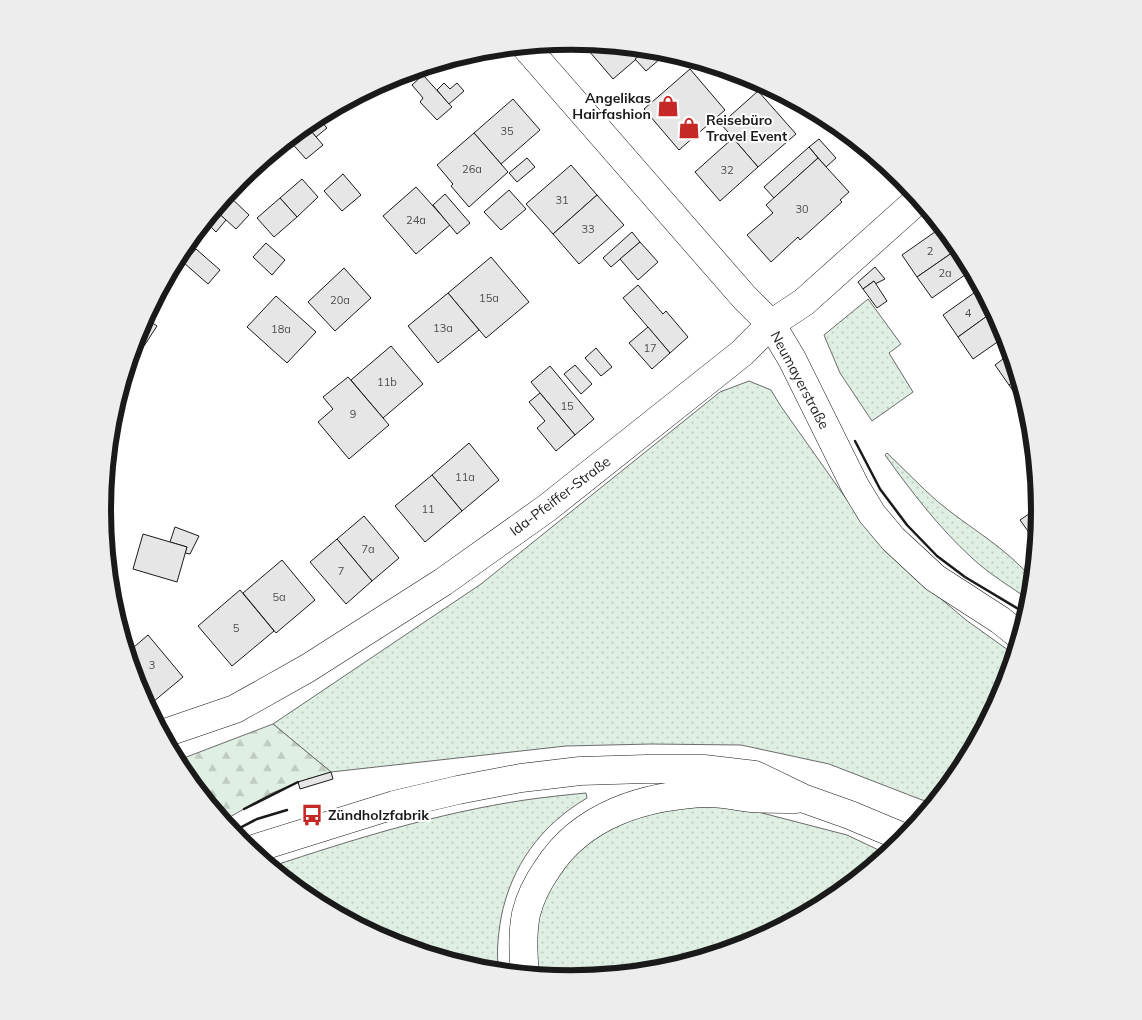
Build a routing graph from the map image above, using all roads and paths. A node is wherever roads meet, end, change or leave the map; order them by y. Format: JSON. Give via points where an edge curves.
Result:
{"nodes":[{"id":1,"x":530,"y":52,"type":"edge"},
{"id":2,"x":914,"y":204,"type":"edge"},
{"id":3,"x":771,"y":324,"type":"junction"},
{"id":4,"x":1014,"y":631,"type":"edge"},
{"id":5,"x":168,"y":732,"type":"edge"},
{"id":6,"x":805,"y":799,"type":"junction"},
{"id":7,"x":897,"y":834,"type":"edge"},
{"id":8,"x":259,"y":847,"type":"edge"},
{"id":9,"x":524,"y":967,"type":"edge"}],
"edges":[{"from":1,"to":3,"type":"main road","name":"Neumayerstraße"},
{"from":2,"to":3,"type":"main road","name":"Ida-Pfeiffer-Straße","via":[[804,302]]},
{"from":3,"to":4,"type":"main road","name":"Neumayerstraße","via":[[872,514],[893,539],[935,578]]},
{"from":3,"to":5,"type":"main road","name":"Ida-Pfeiffer-Straße","via":[[742,353],[547,508],[443,582],[308,668],[235,709]]},
{"from":6,"to":7,"type":"main road"},
{"from":6,"to":8,"type":"main road","via":[[755,776],[704,769],[580,771],[521,778],[440,794]]},
{"from":6,"to":9,"type":"main road","via":[[710,793],[667,797],[624,807],[594,822],[573,837],[537,884],[524,928]]}]}
